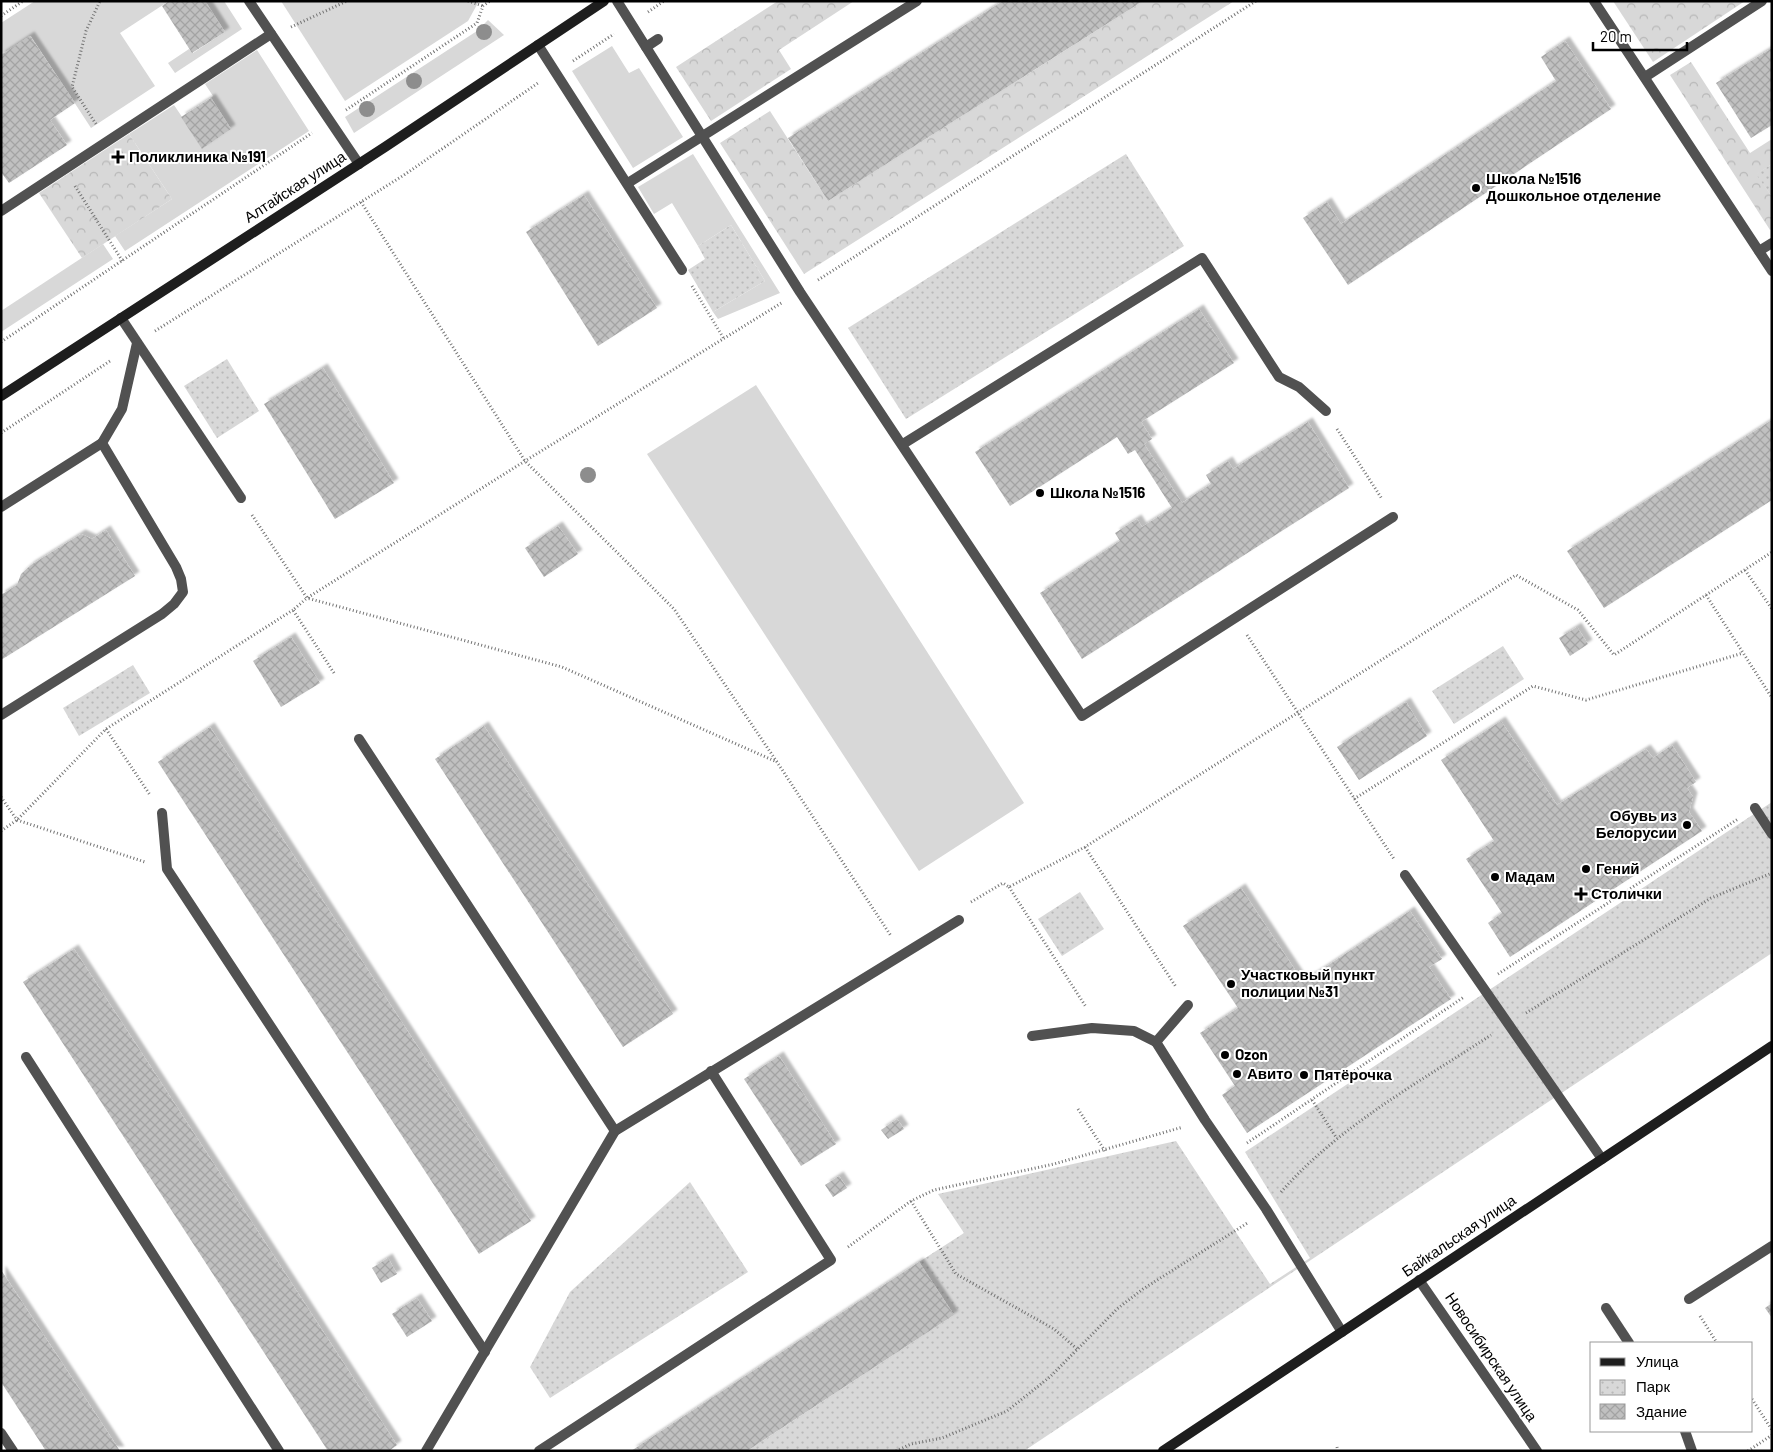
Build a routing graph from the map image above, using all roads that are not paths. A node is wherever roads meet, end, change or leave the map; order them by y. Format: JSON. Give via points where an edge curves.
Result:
{"nodes":[{"id":1,"x":249,"y":1,"type":"edge"},
{"id":2,"x":604,"y":1,"type":"edge"},
{"id":3,"x":618,"y":1,"type":"edge"},
{"id":4,"x":918,"y":1,"type":"edge"},
{"id":5,"x":1594,"y":1,"type":"edge"},
{"id":6,"x":1762,"y":1,"type":"edge"},
{"id":7,"x":271,"y":34,"type":"junction"},
{"id":8,"x":658,"y":39,"type":"dead end"},
{"id":9,"x":538,"y":45,"type":"junction"},
{"id":10,"x":646,"y":47,"type":"junction"},
{"id":11,"x":1645,"y":77,"type":"junction"},
{"id":12,"x":703,"y":137,"type":"junction"},
{"id":13,"x":359,"y":164,"type":"junction"},
{"id":14,"x":628,"y":183,"type":"junction"},
{"id":15,"x":1,"y":211,"type":"edge"},
{"id":16,"x":1772,"y":243,"type":"edge"},
{"id":17,"x":1759,"y":251,"type":"junction"},
{"id":18,"x":682,"y":270,"type":"road end"},
{"id":19,"x":1772,"y":271,"type":"edge"},
{"id":20,"x":122,"y":318,"type":"junction"},
{"id":21,"x":137,"y":343,"type":"junction"},
{"id":22,"x":1,"y":396,"type":"edge"},
{"id":23,"x":1326,"y":412,"type":"road end"},
{"id":24,"x":102,"y":443,"type":"junction"},
{"id":25,"x":903,"y":444,"type":"junction"},
{"id":26,"x":240,"y":498,"type":"road end"},
{"id":27,"x":1,"y":507,"type":"edge"},
{"id":28,"x":1393,"y":517,"type":"road end"},
{"id":29,"x":1,"y":715,"type":"edge"},
{"id":30,"x":359,"y":739,"type":"dead end"},
{"id":31,"x":1755,"y":808,"type":"dead end"},
{"id":32,"x":162,"y":813,"type":"road end"},
{"id":33,"x":1772,"y":834,"type":"edge"},
{"id":34,"x":1405,"y":876,"type":"road end"},
{"id":35,"x":959,"y":920,"type":"dead end"},
{"id":36,"x":1188,"y":1005,"type":"road end"},
{"id":37,"x":1032,"y":1036,"type":"dead end"},
{"id":38,"x":1156,"y":1042,"type":"junction"},
{"id":39,"x":1772,"y":1046,"type":"edge"},
{"id":40,"x":26,"y":1057,"type":"dead end"},
{"id":41,"x":711,"y":1071,"type":"junction"},
{"id":42,"x":615,"y":1131,"type":"junction"},
{"id":43,"x":1602,"y":1159,"type":"junction"},
{"id":44,"x":1772,"y":1246,"type":"edge"},
{"id":45,"x":1419,"y":1280,"type":"junction"},
{"id":46,"x":1689,"y":1298,"type":"road end"},
{"id":47,"x":1606,"y":1308,"type":"dead end"},
{"id":48,"x":1342,"y":1332,"type":"junction"},
{"id":49,"x":1628,"y":1342,"type":"edge"},
{"id":50,"x":485,"y":1352,"type":"junction"},
{"id":51,"x":1685,"y":1432,"type":"edge"},
{"id":52,"x":1,"y":1433,"type":"edge"},
{"id":53,"x":13,"y":1451,"type":"edge"},
{"id":54,"x":280,"y":1451,"type":"edge"},
{"id":55,"x":426,"y":1451,"type":"edge"},
{"id":56,"x":539,"y":1451,"type":"edge"},
{"id":57,"x":1164,"y":1451,"type":"edge"},
{"id":58,"x":1537,"y":1451,"type":"edge"},
{"id":59,"x":1692,"y":1451,"type":"edge"}],
"edges":[{"from":1,"to":7,"type":"street"},
{"from":2,"to":9,"type":"street","name":"Алтайская улица"},
{"from":3,"to":10,"type":"street"},
{"from":4,"to":12,"type":"street"},
{"from":5,"to":11,"type":"street"},
{"from":6,"to":11,"type":"street"},
{"from":7,"to":13,"type":"street"},
{"from":7,"to":15,"type":"street"},
{"from":8,"to":10,"type":"street"},
{"from":9,"to":13,"type":"street","name":"Алтайская улица"},
{"from":9,"to":14,"type":"street"},
{"from":10,"to":12,"type":"street"},
{"from":11,"to":17,"type":"street"},
{"from":12,"to":14,"type":"street"},
{"from":12,"to":25,"type":"street","via":[[800,292]]},
{"from":13,"to":20,"type":"street","name":"Алтайская улица"},
{"from":14,"to":18,"type":"street"},
{"from":16,"to":17,"type":"street"},
{"from":17,"to":19,"type":"street"},
{"from":20,"to":21,"type":"street"},
{"from":20,"to":22,"type":"street","name":"Алтайская улица"},
{"from":21,"to":24,"type":"street","via":[[122,409]]},
{"from":21,"to":26,"type":"street"},
{"from":23,"to":25,"type":"street","via":[[1299,386],[1279,377],[1202,258]]},
{"from":24,"to":27,"type":"street"},
{"from":24,"to":29,"type":"street","via":[[176,568],[183,592],[162,614]]},
{"from":25,"to":28,"type":"street","via":[[1082,716]]},
{"from":30,"to":42,"type":"street"},
{"from":31,"to":33,"type":"street"},
{"from":32,"to":50,"type":"street","via":[[167,869]]},
{"from":34,"to":43,"type":"street"},
{"from":35,"to":41,"type":"street"},
{"from":36,"to":38,"type":"street"},
{"from":37,"to":38,"type":"street","via":[[1099,1028],[1134,1030]]},
{"from":38,"to":48,"type":"street"},
{"from":39,"to":43,"type":"street","name":"Байкальская улица"},
{"from":40,"to":54,"type":"street"},
{"from":41,"to":42,"type":"street"},
{"from":41,"to":56,"type":"street","via":[[832,1260]]},
{"from":42,"to":50,"type":"street"},
{"from":43,"to":45,"type":"street","name":"Байкальская улица"},
{"from":44,"to":46,"type":"street"},
{"from":45,"to":48,"type":"street","name":"Байкальская улица"},
{"from":45,"to":58,"type":"street","name":"Новосибирская улица"},
{"from":47,"to":49,"type":"street"},
{"from":48,"to":57,"type":"street","name":"Байкальская улица"},
{"from":50,"to":55,"type":"street"},
{"from":51,"to":59,"type":"street"},
{"from":52,"to":53,"type":"street"}]}
